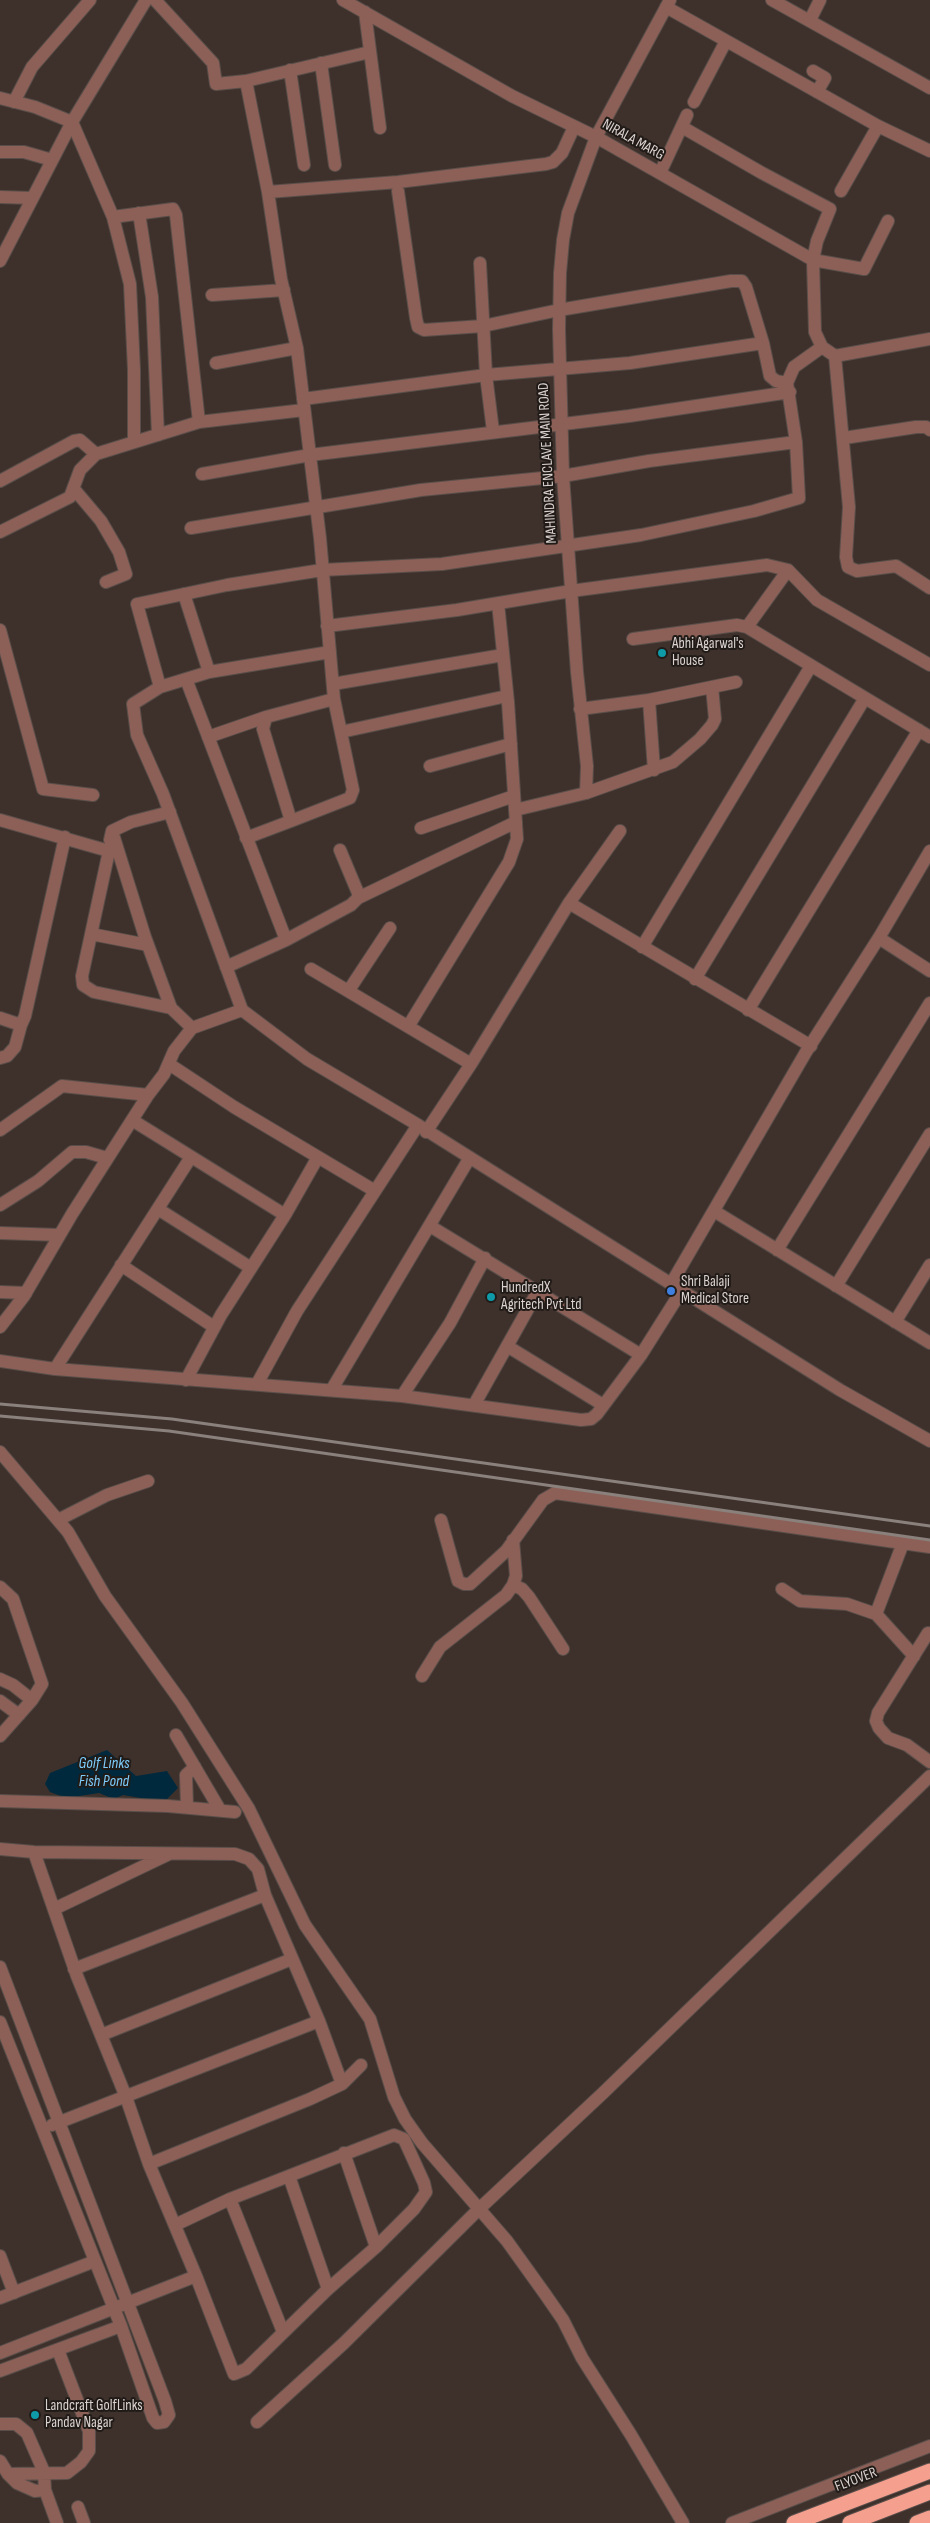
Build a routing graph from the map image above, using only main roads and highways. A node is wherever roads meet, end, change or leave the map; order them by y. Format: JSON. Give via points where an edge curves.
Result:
{"nodes":[{"id":1,"x":930,"y":2471,"type":"edge"},
{"id":2,"x":930,"y":2492,"type":"edge"},
{"id":3,"x":930,"y":2518,"type":"edge"},
{"id":4,"x":794,"y":2523,"type":"edge"},
{"id":5,"x":850,"y":2523,"type":"edge"},
{"id":6,"x":917,"y":2523,"type":"edge"}],
"edges":[{"from":1,"to":4,"type":"highway","name":"FLYOVER"},
{"from":2,"to":5,"type":"highway"},
{"from":3,"to":6,"type":"highway"}]}
